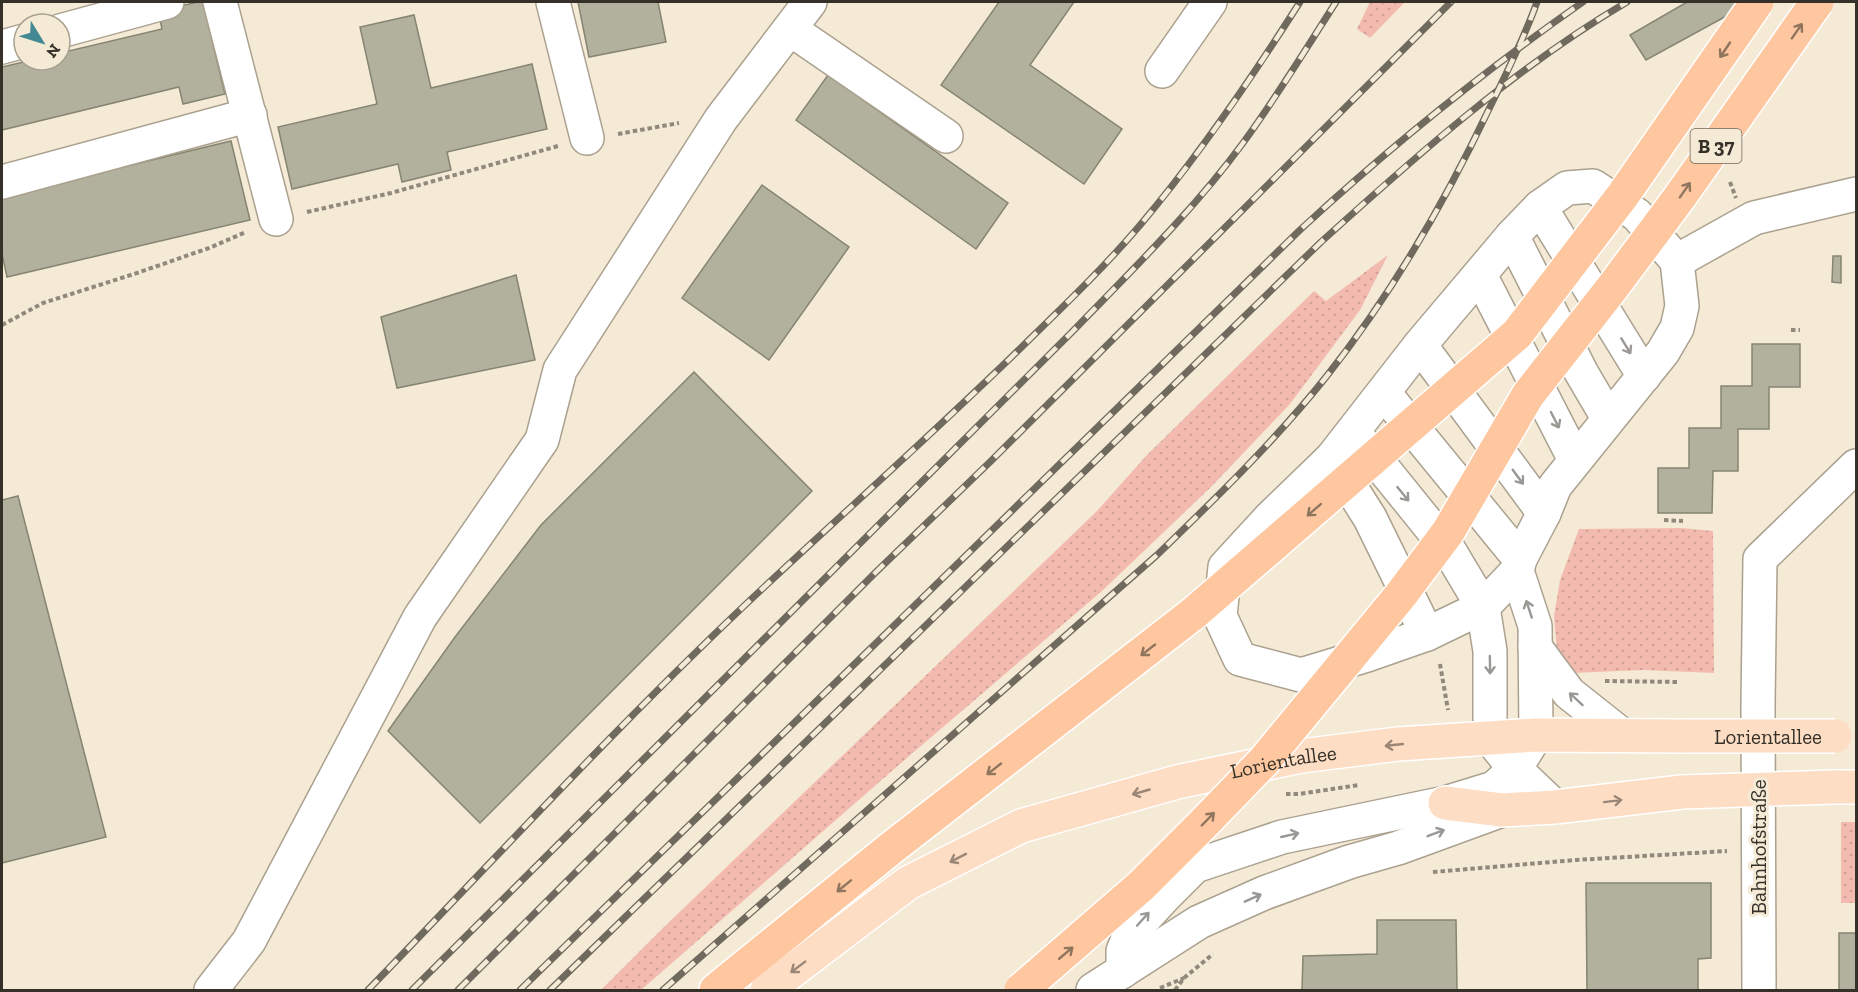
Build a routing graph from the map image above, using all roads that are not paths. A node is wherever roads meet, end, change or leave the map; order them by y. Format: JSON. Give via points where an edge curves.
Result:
{"nodes":[{"id":1,"x":167,"y":2,"type":"edge"},
{"id":2,"x":220,"y":2,"type":"edge"},
{"id":3,"x":553,"y":2,"type":"edge"},
{"id":4,"x":810,"y":2,"type":"edge"},
{"id":5,"x":1210,"y":2,"type":"edge"},
{"id":6,"x":1757,"y":2,"type":"edge"},
{"id":7,"x":1817,"y":2,"type":"edge"},
{"id":8,"x":72,"y":28,"type":"edge"},
{"id":9,"x":790,"y":29,"type":"junction"},
{"id":10,"x":1162,"y":71,"type":"dead end"},
{"id":11,"x":250,"y":115,"type":"junction"},
{"id":12,"x":946,"y":136,"type":"dead end"},
{"id":13,"x":587,"y":138,"type":"road end"},
{"id":14,"x":2,"y":182,"type":"edge"},
{"id":15,"x":1857,"y":194,"type":"edge"},
{"id":16,"x":1539,"y":207,"type":"junction"},
{"id":17,"x":276,"y":219,"type":"road end"},
{"id":18,"x":1512,"y":236,"type":"junction"},
{"id":19,"x":1677,"y":261,"type":"junction"},
{"id":20,"x":1480,"y":275,"type":"junction"},
{"id":21,"x":1420,"y":345,"type":"junction"},
{"id":22,"x":1644,"y":376,"type":"junction"},
{"id":23,"x":1384,"y":393,"type":"junction"},
{"id":24,"x":1608,"y":418,"type":"junction"},
{"id":25,"x":1353,"y":432,"type":"junction"},
{"id":26,"x":1332,"y":458,"type":"junction"},
{"id":27,"x":1575,"y":460,"type":"junction"},
{"id":28,"x":1857,"y":466,"type":"edge"},
{"id":29,"x":1544,"y":513,"type":"junction"},
{"id":30,"x":1518,"y":565,"type":"junction"},
{"id":31,"x":1483,"y":607,"type":"junction"},
{"id":32,"x":1427,"y":634,"type":"junction"},
{"id":33,"x":1535,"y":647,"type":"junction"},
{"id":34,"x":1536,"y":735,"type":"junction"},
{"id":35,"x":1622,"y":735,"type":"junction"},
{"id":36,"x":1846,"y":736,"type":"edge"},
{"id":37,"x":1490,"y":738,"type":"junction"},
{"id":38,"x":1515,"y":769,"type":"junction"},
{"id":39,"x":1845,"y":787,"type":"edge"},
{"id":40,"x":1445,"y":803,"type":"junction"},
{"id":41,"x":1555,"y":807,"type":"junction"},
{"id":42,"x":1503,"y":810,"type":"junction"},
{"id":43,"x":1123,"y":971,"type":"junction"},
{"id":44,"x":211,"y":990,"type":"edge"},
{"id":45,"x":716,"y":990,"type":"edge"},
{"id":46,"x":767,"y":990,"type":"edge"},
{"id":47,"x":1021,"y":990,"type":"edge"},
{"id":48,"x":1093,"y":990,"type":"edge"},
{"id":49,"x":1759,"y":990,"type":"edge"}],
"edges":[{"from":1,"to":8,"type":"street"},
{"from":2,"to":11,"type":"street"},
{"from":3,"to":13,"type":"street"},
{"from":4,"to":9,"type":"street"},
{"from":5,"to":10,"type":"street"},
{"from":6,"to":45,"type":"highway","number":"B 37","one_way":true,"bridge":true,"via":[[1623,195],[1517,334],[1194,613]]},
{"from":47,"to":7,"type":"highway","number":"B 37","one_way":true,"bridge":true,"via":[[1140,886],[1264,760],[1393,604],[1448,532],[1528,394],[1672,207]]},
{"from":9,"to":12,"type":"street"},
{"from":9,"to":44,"type":"street","via":[[721,119],[560,370],[542,440],[420,617],[249,941]]},
{"from":11,"to":14,"type":"street"},
{"from":11,"to":17,"type":"street"},
{"from":15,"to":19,"type":"street","via":[[1754,218]]},
{"from":16,"to":18,"type":"street"},
{"from":16,"to":19,"type":"street","via":[[1567,188],[1593,186],[1637,215]]},
{"from":16,"to":22,"type":"street","one_way":true},
{"from":18,"to":20,"type":"street"},
{"from":18,"to":24,"type":"street"},
{"from":19,"to":22,"type":"street","via":[[1682,306],[1677,328]]},
{"from":20,"to":21,"type":"street"},
{"from":20,"to":27,"type":"street","one_way":true},
{"from":21,"to":23,"type":"street"},
{"from":21,"to":29,"type":"street","one_way":true},
{"from":22,"to":24,"type":"street"},
{"from":23,"to":25,"type":"street"},
{"from":23,"to":30,"type":"street"},
{"from":24,"to":27,"type":"street"},
{"from":25,"to":26,"type":"street"},
{"from":25,"to":31,"type":"street","one_way":true,"via":[[1449,550]]},
{"from":26,"to":32,"type":"street","via":[[1370,518]]},
{"from":26,"to":32,"type":"street","via":[[1225,567],[1220,616],[1240,659],[1301,675]]},
{"from":27,"to":29,"type":"street","via":[[1555,486]]},
{"from":28,"to":49,"type":"street","name":"Bahnhofstraße","via":[[1760,559]]},
{"from":29,"to":30,"type":"street"},
{"from":30,"to":31,"type":"street"},
{"from":33,"to":30,"type":"street","one_way":true,"via":[[1535,626]]},
{"from":31,"to":32,"type":"street"},
{"from":31,"to":37,"type":"street","one_way":true,"via":[[1490,651]]},
{"from":33,"to":34,"type":"street"},
{"from":35,"to":33,"type":"street","one_way":true,"via":[[1569,693]]},
{"from":34,"to":35,"type":"main road","name":"Lorientallee"},
{"from":34,"to":37,"type":"main road","name":"Lorientallee"},
{"from":34,"to":38,"type":"street"},
{"from":35,"to":36,"type":"main road","name":"Lorientallee","bridge":true},
{"from":37,"to":38,"type":"street"},
{"from":37,"to":46,"type":"main road","name":"Lorientallee","one_way":true,"via":[[1301,756],[1177,783],[1021,826],[908,883]]},
{"from":38,"to":40,"type":"street","via":[[1494,788]]},
{"from":38,"to":41,"type":"street"},
{"from":41,"to":39,"type":"main road","one_way":true,"bridge":true,"via":[[1682,792]]},
{"from":40,"to":42,"type":"main road"},
{"from":43,"to":40,"type":"street","one_way":true,"via":[[1123,951],[1130,934],[1195,866],[1282,837]]},
{"from":41,"to":42,"type":"main road"},
{"from":43,"to":42,"type":"street","one_way":true,"via":[[1199,922],[1264,893]]},
{"from":43,"to":48,"type":"street"}]}
